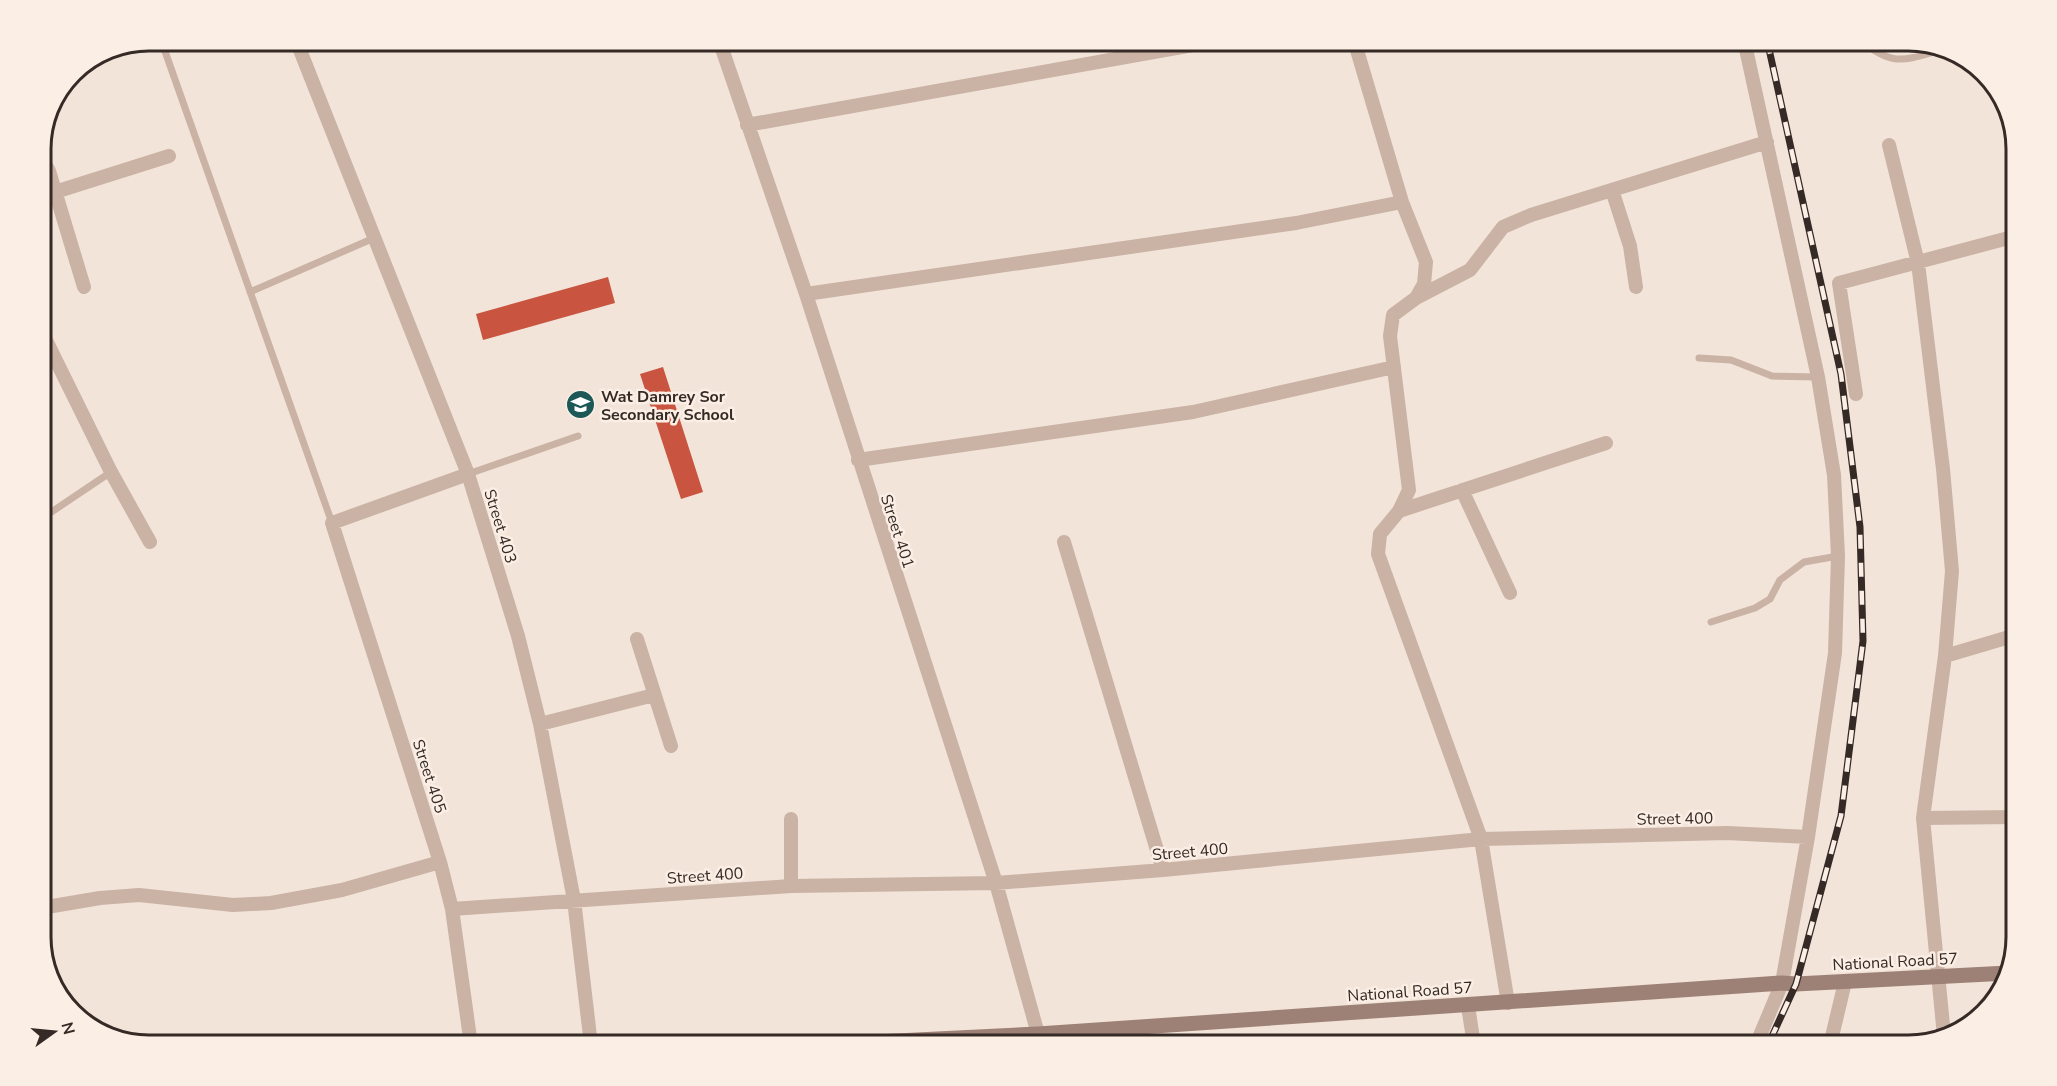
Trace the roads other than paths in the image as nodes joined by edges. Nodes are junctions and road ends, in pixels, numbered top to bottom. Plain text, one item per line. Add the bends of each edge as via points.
1 (165, 51) edge
2 (300, 51) edge
3 (723, 51) edge
4 (1159, 51) edge
5 (1357, 51) edge
6 (1746, 51) edge
7 (1874, 51) edge
8 (1929, 53) edge
9 (747, 124) junction
10 (1767, 142) junction
11 (1889, 145) dead end
12 (169, 156) dead end
13 (51, 178) edge
14 (1612, 190) junction
15 (55, 192) junction
16 (1402, 202) junction
17 (374, 238) junction
18 (2006, 239) edge
19 (1918, 263) junction
20 (84, 287) dead end
21 (1636, 288) dead end
22 (250, 292) junction
23 (806, 294) junction
24 (1416, 298) junction
25 (51, 350) edge
26 (1699, 358) dead end
27 (1394, 367) junction
28 (1818, 377) junction
29 (1856, 394) dead end
30 (578, 436) dead end
31 (1606, 443) dead end
32 (858, 460) junction
33 (111, 472) junction
34 (468, 474) junction
35 (1462, 490) junction
36 (1400, 511) junction
37 (51, 512) edge
38 (332, 523) junction
39 (150, 542) dead end
40 (1064, 542) dead end
41 (1838, 556) junction
42 (1510, 594) dead end
43 (1711, 622) dead end
44 (2006, 638) edge
45 (637, 639) dead end
46 (1945, 656) junction
47 (654, 695) junction
48 (540, 724) junction
49 (671, 747) dead end
50 (2006, 817) edge
51 (1923, 818) junction
52 (791, 819) dead end
53 (1808, 837) junction
54 (1481, 839) junction
55 (440, 862) junction
56 (1163, 870) junction
57 (996, 883) junction
58 (791, 886) junction
59 (574, 900) junction
60 (51, 906) edge
61 (452, 909) junction
62 (1999, 974) edge
63 (1938, 977) junction
64 (1845, 982) junction
65 (1782, 983) junction
66 (1508, 1003) junction
67 (1468, 1005) junction
68 (1943, 1029) edge
69 (1038, 1034) junction
70 (469, 1035) edge
71 (590, 1035) edge
72 (1019, 1035) edge
73 (1472, 1035) edge
74 (1761, 1035) edge
75 (1833, 1035) edge

1 - 22 lane
2 - 17 street, Street 403
3 - 9 street, Street 401
4 - 9 street
5 - 16 street
6 - 10 street
7 - 8 lane via 1892,60
9 - 23 street, Street 401
10 - 14 street
10 - 28 street
11 - 19 street
12 - 15 street
13 - 15 street
14 - 21 street via 1630,246
14 - 24 street via 1503,227 1470,270
15 - 20 street
16 - 23 street via 1296,223
16 - 24 street via 1425,262 1424,284
17 - 22 lane
17 - 34 street, Street 403
18 - 19 street
19 - 29 street via 1839,283
19 - 46 street via 1952,571
22 - 38 lane
23 - 32 street, Street 401
24 - 27 street via 1393,315 1390,336
25 - 33 street
26 - 28 lane via 1731,360 1772,376
27 - 32 street via 1193,412
27 - 36 street via 1409,490
28 - 41 street via 1834,475
30 - 34 lane
31 - 35 street
32 - 57 street, Street 401
33 - 37 lane
33 - 39 street
34 - 38 street
34 - 48 street, Street 403 via 518,636
35 - 36 street
35 - 42 street
36 - 54 street via 1380,534 1378,554
38 - 55 street, Street 405
40 - 56 street
41 - 43 lane via 1804,562 1780,580 1770,599
41 - 53 street via 1835,653
44 - 46 street
45 - 47 street
46 - 51 street
47 - 48 street
47 - 49 street
48 - 59 street, Street 403
50 - 51 street
51 - 63 street
52 - 58 street
53 - 54 street, Street 400 via 1727,833
53 - 65 street
54 - 56 street, Street 400
54 - 66 street
55 - 60 street via 342,890 271,903 233,905 139,896
55 - 61 street, Street 405
56 - 57 street, Street 400
57 - 58 street, Street 400
57 - 69 street, Street 401
58 - 59 street, Street 400
59 - 61 street, Street 400
59 - 71 street, Street 403
61 - 70 street, Street 405
62 - 63 main road, National Road 57
63 - 64 main road, National Road 57
63 - 68 street
64 - 65 main road, National Road 57
64 - 75 street
65 - 66 main road, National Road 57
65 - 74 street
66 - 67 main road, National Road 57
67 - 69 main road, National Road 57
67 - 73 street
69 - 72 main road, National Road 57

